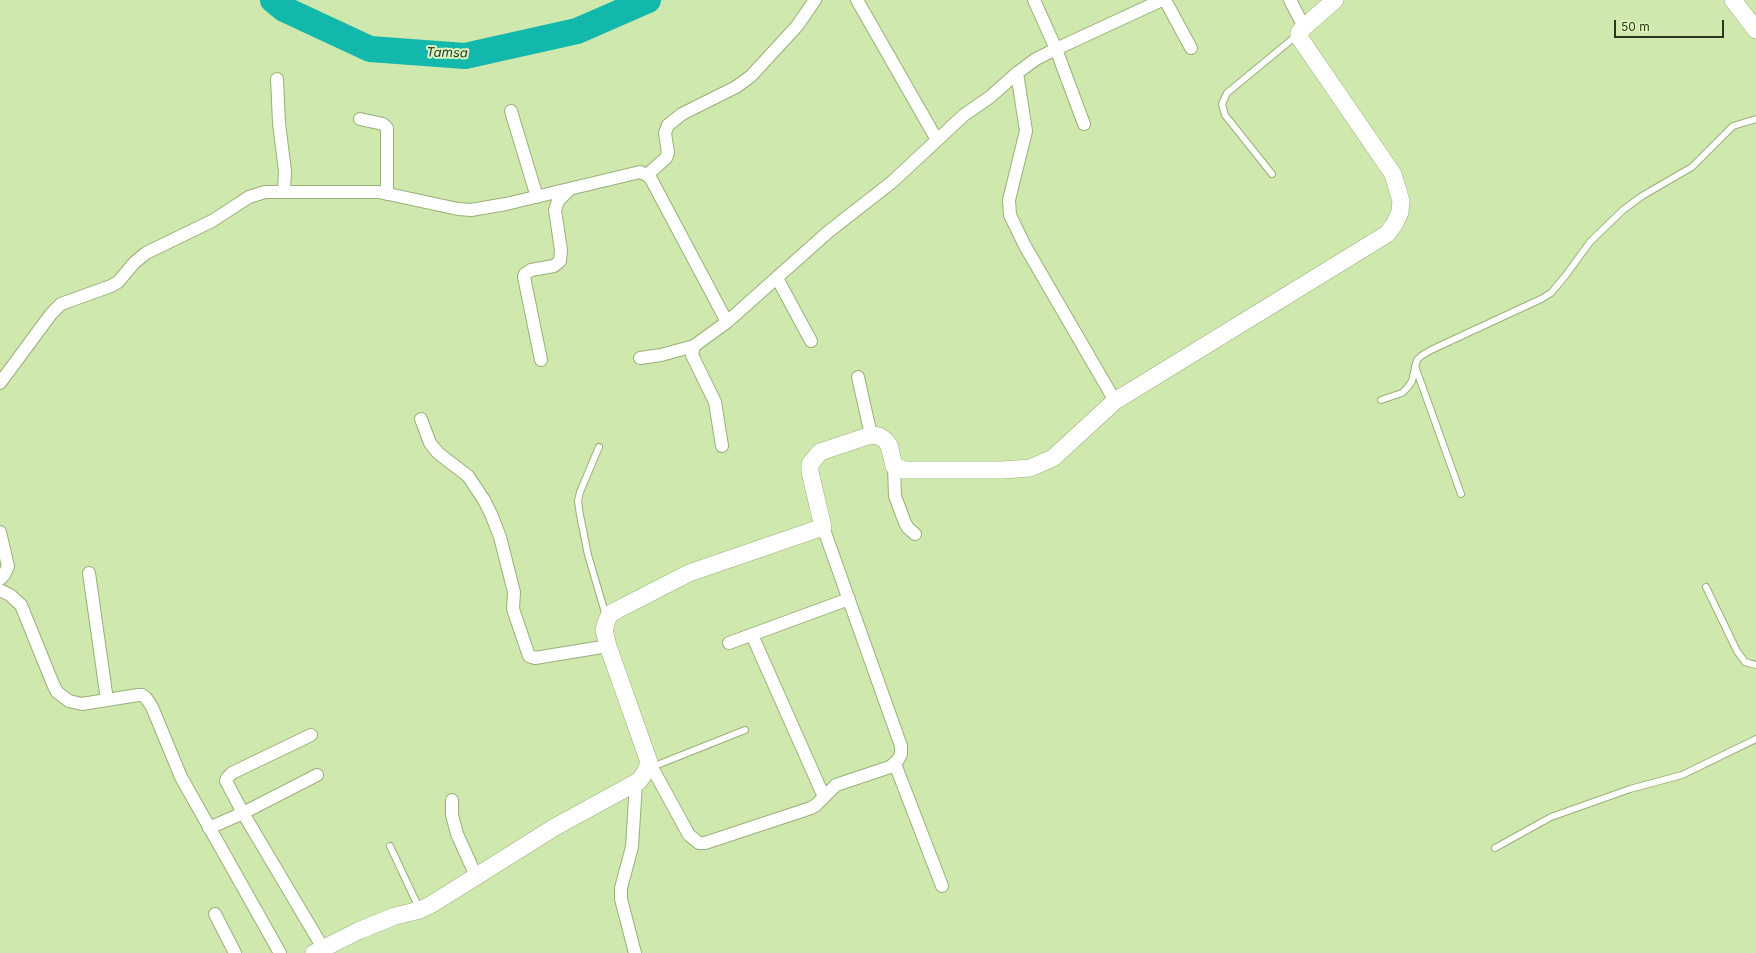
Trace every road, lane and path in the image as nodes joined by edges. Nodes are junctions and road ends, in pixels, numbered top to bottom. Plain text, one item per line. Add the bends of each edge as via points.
1 (815, 0) edge
2 (857, 0) edge
3 (1034, 0) edge
4 (1162, 0) edge
5 (1165, 0) edge
6 (1290, 0) edge
7 (1335, 0) edge
8 (1733, 0) edge
9 (1301, 30) junction
10 (1756, 30) edge
11 (1191, 48) dead end
12 (1056, 49) junction
13 (1017, 74) junction
14 (277, 79) dead end
15 (511, 111) dead end
16 (360, 119) dead end
17 (1756, 119) edge
18 (1084, 124) dead end
19 (937, 140) junction
20 (647, 174) junction
21 (1272, 174) dead end
22 (570, 189) junction
23 (284, 191) junction
24 (387, 194) junction
25 (537, 197) junction
26 (776, 278) junction
27 (727, 322) junction
28 (811, 342) dead end
29 (694, 346) junction
30 (640, 358) dead end
31 (541, 360) dead end
32 (1415, 366) junction
33 (858, 378) dead end
34 (0, 383) edge
35 (1381, 400) dead end
36 (1115, 401) junction
37 (421, 420) dead end
38 (871, 435) junction
39 (722, 446) dead end
40 (599, 447) dead end
41 (894, 466) junction
42 (1461, 494) dead end
43 (823, 527) junction
44 (0, 532) edge
45 (915, 534) dead end
46 (89, 573) dead end
47 (0, 580) edge
48 (1706, 586) dead end
49 (0, 590) edge
50 (849, 599) junction
51 (607, 620) junction
52 (752, 635) junction
53 (729, 643) dead end
54 (608, 646) junction
55 (1756, 665) edge
56 (107, 700) junction
57 (745, 730) dead end
58 (312, 735) dead end
59 (1756, 739) edge
60 (895, 764) junction
61 (650, 765) junction
62 (317, 775) dead end
63 (636, 782) junction
64 (824, 797) junction
65 (452, 800) dead end
66 (243, 813) junction
67 (209, 828) junction
68 (390, 846) dead end
69 (1495, 848) dead end
70 (476, 876) junction
71 (942, 886) dead end
72 (420, 910) junction
73 (215, 914) dead end
74 (319, 951) edge
75 (235, 953) edge
76 (280, 953) edge
77 (635, 953) edge

1 - 20 street via 796,26 747,79 682,114 668,125 665,133 668,153 666,158
2 - 19 street
3 - 12 street
4 - 12 street
5 - 11 street
6 - 9 street
7 - 9 street
8 - 10 street
9 - 21 lane via 1227,93 1222,104 1226,115
9 - 36 street via 1300,41 1392,174 1401,201 1395,223 1387,234
12 - 13 street via 1036,59
12 - 18 street
13 - 19 street via 964,115
13 - 36 street via 1026,131 1009,200 1010,215 1025,246
14 - 23 street via 285,170
15 - 25 street
16 - 24 street via 383,124 387,128
17 - 32 lane via 1733,126 1692,167 1623,210 1590,242 1551,293 1541,300 1431,350 1421,356
19 - 26 street via 892,182 828,232
20 - 22 street via 634,173
20 - 27 street
22 - 25 street
22 - 31 street via 558,201 555,210 560,261 554,266 531,270 524,277
23 - 24 street via 366,191
23 - 34 street via 265,192 249,197 212,221 146,253 118,282 62,304 51,314
24 - 25 street via 465,210
26 - 27 street
26 - 28 street
27 - 29 street
29 - 30 street
29 - 39 street via 692,355 715,402
32 - 35 lane via 1408,388 1402,393
32 - 42 lane
33 - 38 street
36 - 41 street via 1053,458 1030,468 913,471
37 - 54 street via 430,443 438,453 468,476 482,495 491,514 500,537 514,592 513,609 529,656 535,658
38 - 41 street via 879,436 889,445
38 - 43 street via 820,452 810,464
40 - 51 lane via 578,501 588,555
41 - 45 street via 895,496 904,523
43 - 50 street
43 - 51 street via 689,573 610,614
44 - 47 street via 8,566
46 - 56 street
48 - 55 lane via 1737,651 1745,662
49 - 56 street via 21,605 58,692 69,702 76,704
50 - 52 street
50 - 60 street via 901,746 901,754
51 - 54 street via 604,630
52 - 53 street
52 - 64 street
54 - 61 street
56 - 67 street via 138,695 146,698 181,777
57 - 61 lane
58 - 66 street via 227,778 227,784
59 - 69 lane via 1682,775 1630,789 1551,817
60 - 64 street via 842,782
60 - 71 street
61 - 63 street
61 - 64 street via 685,829 699,843 711,842 811,808
62 - 66 street
63 - 70 street via 554,827
63 - 77 street via 632,847 621,888
65 - 70 street via 452,815 457,834
66 - 67 street
66 - 74 street
67 - 76 street
68 - 72 lane
70 - 72 street
72 - 74 street via 395,916 358,931
73 - 75 street

